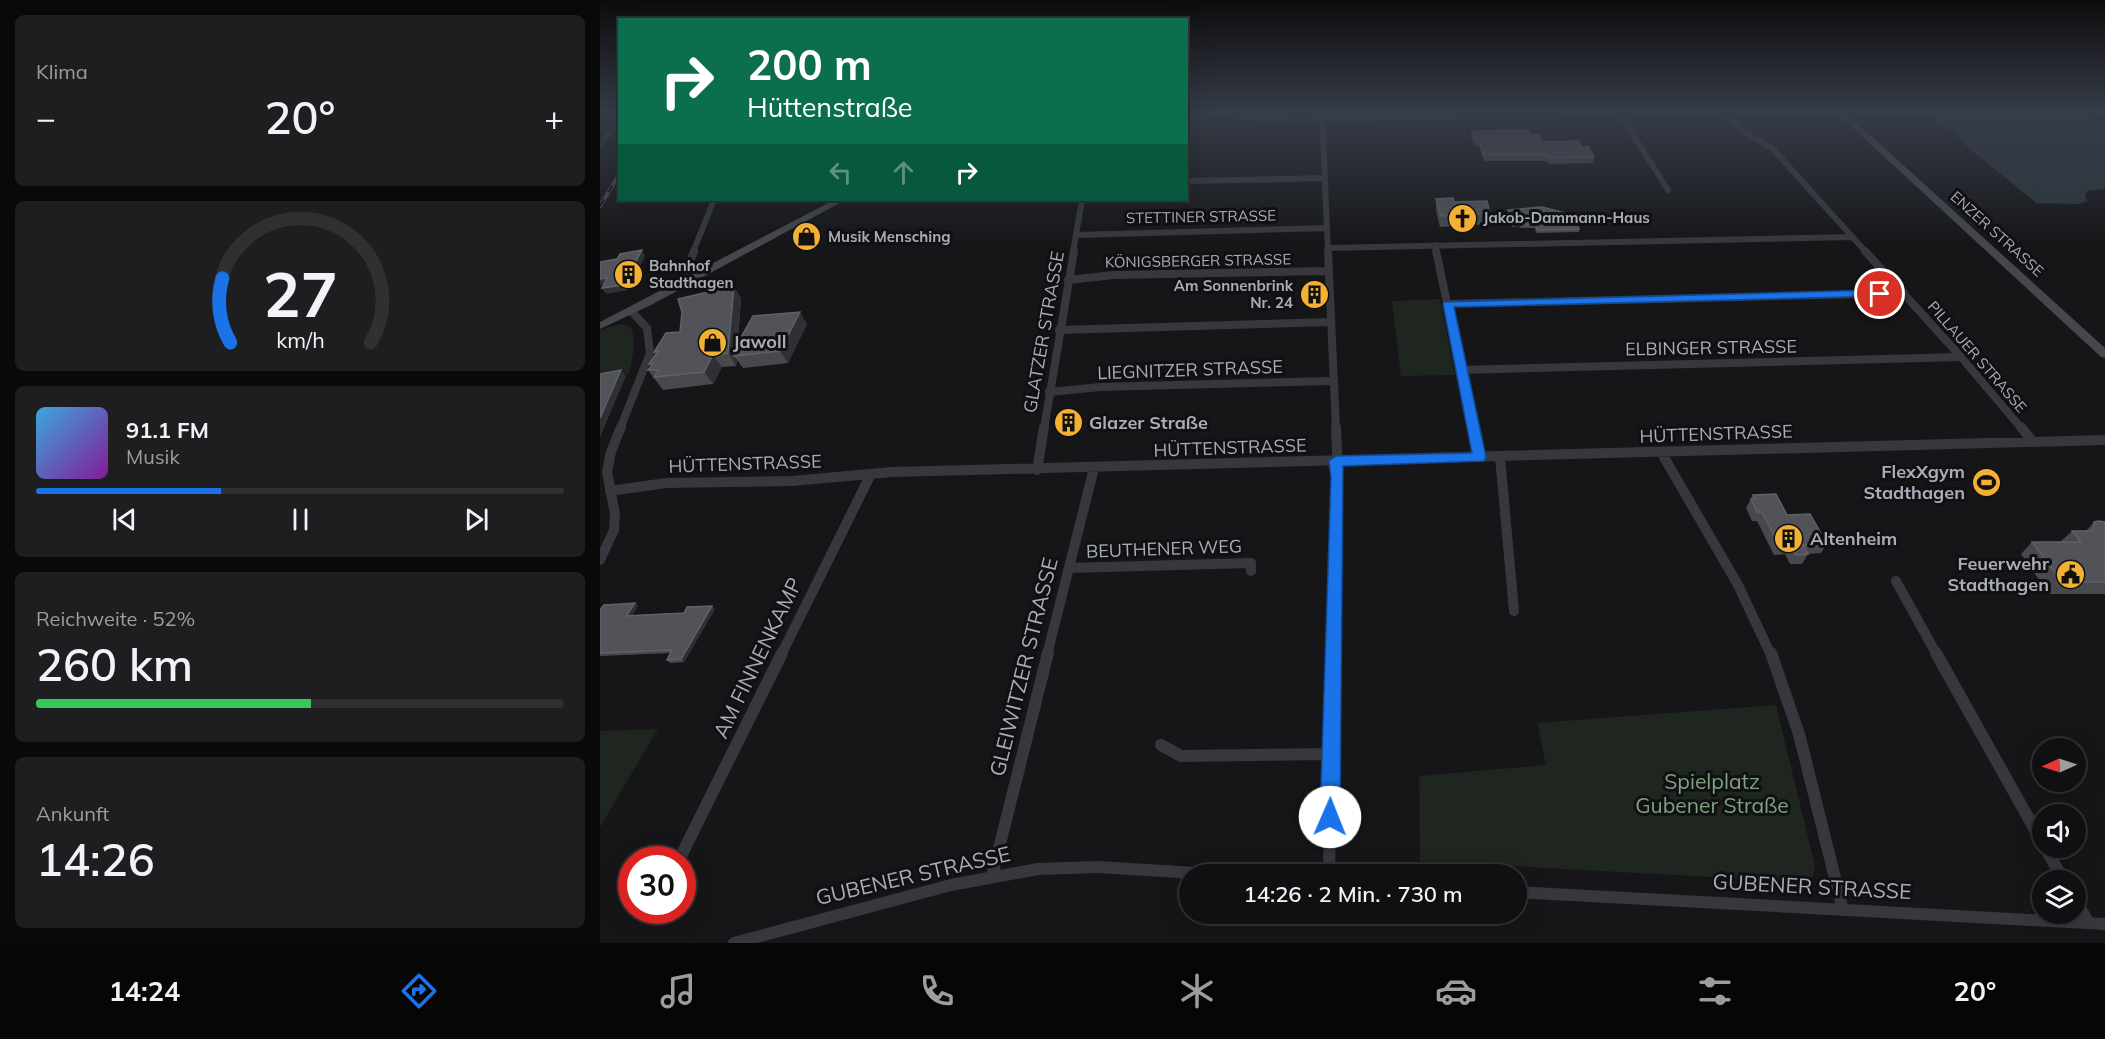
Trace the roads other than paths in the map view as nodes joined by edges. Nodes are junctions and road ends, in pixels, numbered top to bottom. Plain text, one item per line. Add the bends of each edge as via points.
1 (1324, 157) edge
2 (1647, 157) edge
3 (1780, 157) edge
4 (1889, 157) edge
5 (1325, 178) junction
6 (1188, 181) edge
7 (1668, 190) dead end
8 (714, 201) edge
9 (838, 201) edge
10 (1082, 201) edge
11 (1327, 228) junction
12 (1076, 235) junction
13 (1852, 237) junction
14 (1435, 245) junction
15 (1328, 248) junction
16 (1328, 271) junction
17 (694, 278) junction
18 (1068, 280) junction
19 (1904, 293) junction
20 (1448, 304) junction
21 (631, 311) junction
22 (1330, 322) junction
23 (600, 326) edge
24 (1059, 330) junction
25 (2105, 354) edge
26 (1961, 357) junction
27 (1461, 370) junction
28 (1332, 381) junction
29 (1049, 392) junction
30 (2105, 440) edge
31 (2032, 442) junction
32 (1661, 452) junction
33 (1480, 457) junction
34 (1500, 457) junction
35 (1336, 461) junction
36 (1094, 468) junction
37 (1037, 470) junction
38 (871, 474) junction
39 (610, 491) junction
40 (600, 560) edge
41 (1069, 568) junction
42 (1251, 571) dead end
43 (1896, 581) dead end
44 (1514, 611) dead end
45 (1161, 745) dead end
46 (1331, 754) junction
47 (2032, 824) edge
48 (687, 846) edge
49 (1329, 864) edge
50 (1179, 872) edge
51 (992, 876) junction
52 (1527, 893) edge
53 (1843, 910) junction
54 (2086, 918) edge
55 (2089, 923) junction
56 (2105, 924) edge
57 (734, 943) edge

1 - 5 street
2 - 7 street
3 - 13 street, PILLAUER STRASSE
4 - 25 main road, ENZER STRASSE
5 - 6 street
5 - 11 street
8 - 17 street via 688,262 687,271
9 - 17 main road
10 - 12 street, GLATZER STRASSE
11 - 12 street, STETTINER STRASSE
11 - 15 street
12 - 18 street, GLATZER STRASSE
13 - 14 street
13 - 19 street, PILLAUER STRASSE
14 - 15 street
14 - 20 street
15 - 16 street
16 - 18 street, KÖNIGSBERGER STRASSE via 1114,275
16 - 22 street
17 - 21 main road
18 - 24 street, GLATZER STRASSE
19 - 20 street
19 - 26 street, PILLAUER STRASSE
20 - 27 street
21 - 23 main road
21 - 39 street via 647,328 650,353 611,452 607,472
22 - 24 street
22 - 28 street
24 - 29 street, GLATZER STRASSE
26 - 27 street, ELBINGER STRASSE
26 - 31 street, PILLAUER STRASSE
27 - 33 street
28 - 29 street, LIEGNITZER STRASSE via 1100,387
28 - 35 street
29 - 37 street, GLATZER STRASSE
30 - 31 street, HÜTTENSTRASSE
31 - 32 street, HÜTTENSTRASSE
32 - 34 street, HÜTTENSTRASSE
32 - 53 street via 1742,592 1782,683 1811,776
33 - 34 street, HÜTTENSTRASSE
33 - 35 street, HÜTTENSTRASSE
34 - 44 street
35 - 36 street, HÜTTENSTRASSE
35 - 46 street
36 - 37 street, HÜTTENSTRASSE
36 - 41 street, GLEIWITZER STRASSE
37 - 38 street, HÜTTENSTRASSE
38 - 39 street, HÜTTENSTRASSE via 792,481 666,483
38 - 48 street, AM FINNENKAMP
39 - 40 street via 614,530
41 - 42 street, BEUTHENER WEG via 1251,563
41 - 51 street, GLEIWITZER STRASSE
43 - 47 street
45 - 46 street via 1181,756
46 - 49 street
50 - 51 street, GUBENER STRASSE via 1098,867 1038,869
51 - 57 street, GUBENER STRASSE
52 - 53 street, GUBENER STRASSE
53 - 55 street, GUBENER STRASSE
54 - 55 street
55 - 56 street, GUBENER STRASSE

